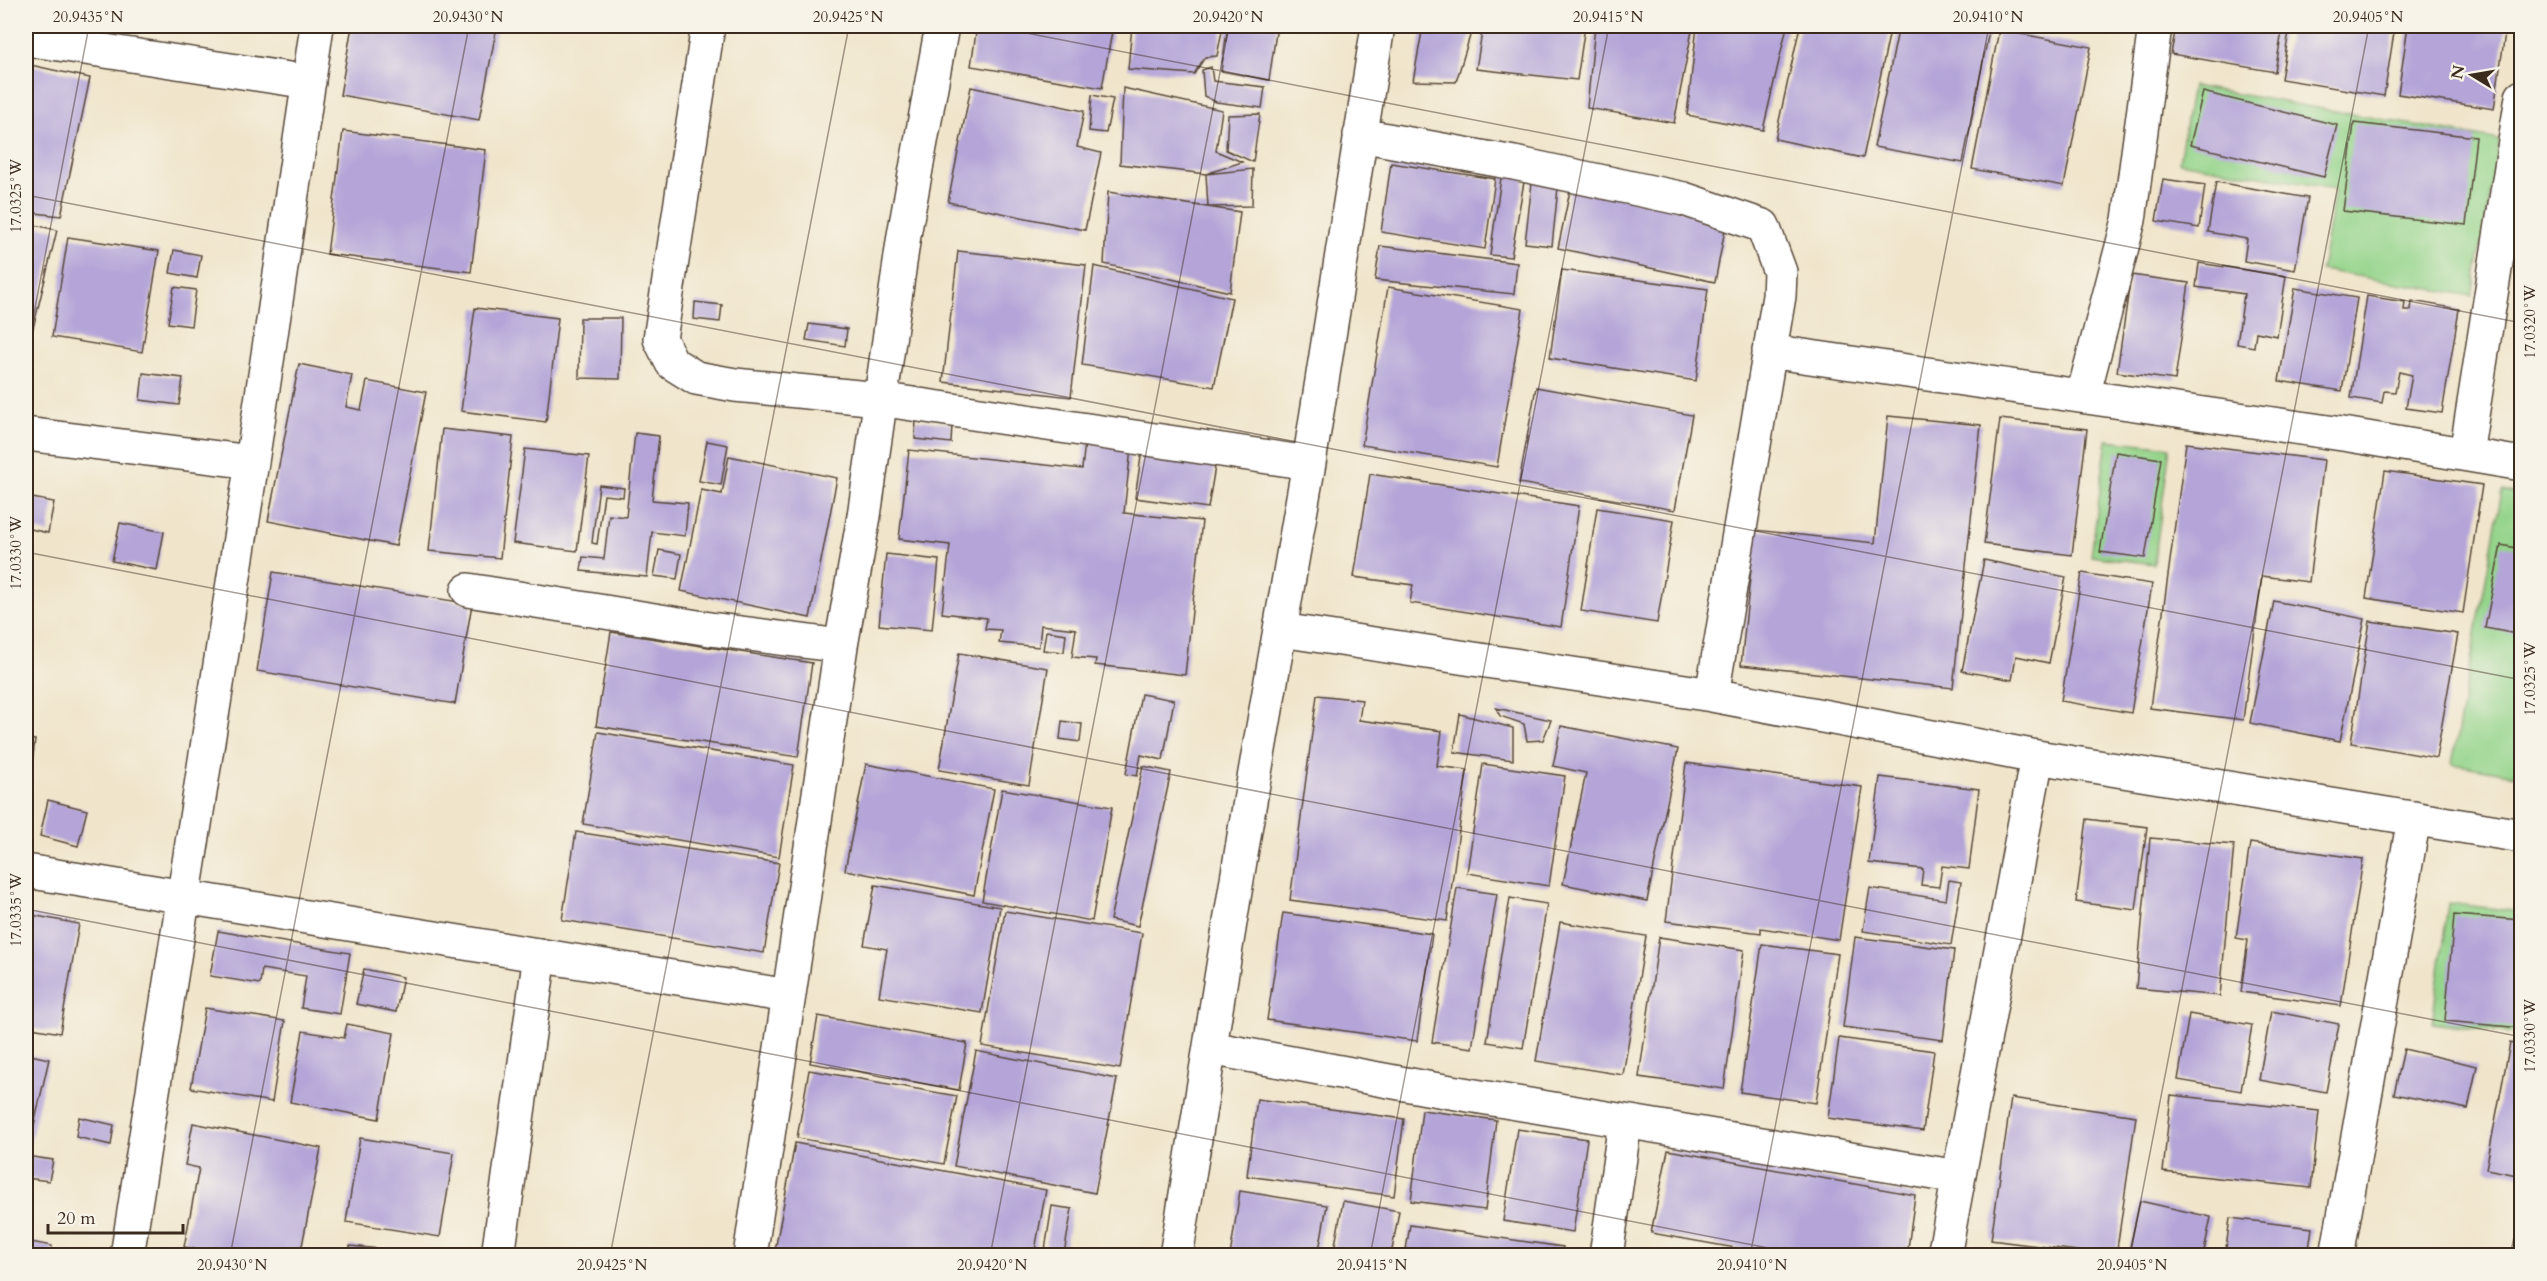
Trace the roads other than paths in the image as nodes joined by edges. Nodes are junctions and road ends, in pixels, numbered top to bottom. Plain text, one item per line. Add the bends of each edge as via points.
1 (317, 26) edge
2 (708, 26) edge
3 (942, 26) edge
4 (1378, 26) edge
5 (2155, 26) edge
6 (26, 39) edge
7 (309, 82) junction
8 (2522, 97) edge
9 (1360, 135) junction
10 (1769, 351) junction
11 (2083, 396) junction
12 (879, 399) junction
13 (26, 434) edge
14 (2466, 454) junction
15 (252, 462) junction
16 (1309, 463) junction
17 (2522, 464) edge
18 (468, 590) dead end
19 (1281, 630) junction
20 (841, 646) junction
21 (1712, 695) junction
22 (2037, 757) junction
23 (2414, 818) junction
24 (2522, 836) edge
25 (26, 871) edge
26 (182, 897) junction
27 (540, 955) junction
28 (789, 996) junction
29 (1210, 1048) junction
30 (1625, 1122) junction
31 (1958, 1177) junction
32 (127, 1256) edge
33 (498, 1256) edge
34 (750, 1256) edge
35 (1176, 1256) edge
36 (1606, 1256) edge
37 (1944, 1256) edge
38 (2337, 1256) edge

1 - 7 street
2 - 12 street via 660,339 672,363 696,378
3 - 12 street
4 - 9 street
5 - 11 street via 2128,220
6 - 7 street
7 - 15 street
8 - 14 street
9 - 10 street via 1684,199 1763,226 1779,272 1779,296
9 - 16 street
10 - 11 street
10 - 21 street
11 - 14 street
12 - 16 street
12 - 20 street
13 - 15 street
14 - 17 street
15 - 26 street
16 - 19 street
18 - 20 street
19 - 21 street
19 - 29 street
20 - 28 street
21 - 22 street
22 - 23 street
22 - 31 street
23 - 24 street
23 - 38 street
25 - 26 street
26 - 27 street
26 - 32 street
27 - 28 street
27 - 33 street
28 - 34 street
29 - 30 street
29 - 35 street
30 - 31 street
30 - 36 street
31 - 37 street

